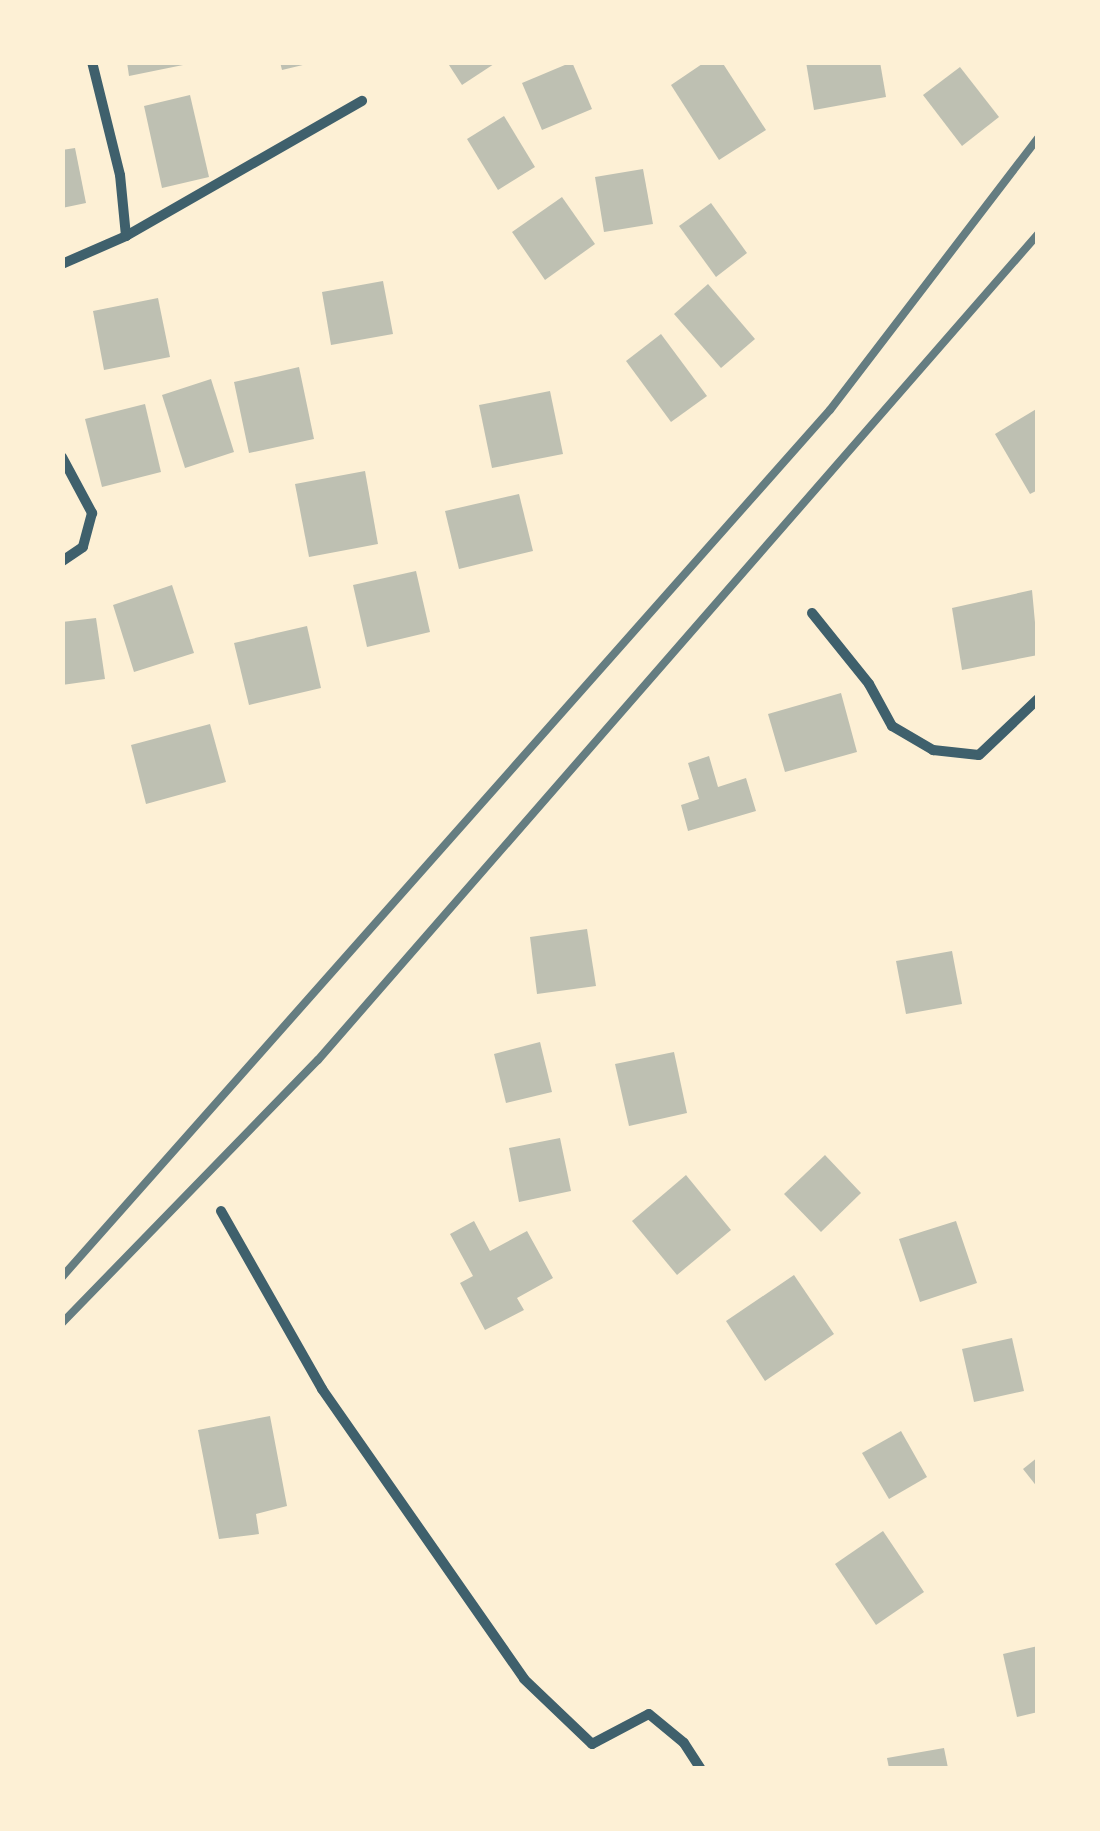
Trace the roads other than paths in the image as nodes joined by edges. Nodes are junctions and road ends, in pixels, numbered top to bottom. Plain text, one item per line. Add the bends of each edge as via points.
1 (92, 62) edge
2 (362, 101) dead end
3 (126, 236) junction
4 (62, 264) edge
5 (62, 458) edge
6 (62, 561) edge
7 (812, 613) dead end
8 (1038, 698) edge
9 (220, 1211) dead end
10 (700, 1768) edge

1 - 3 street via 120,175
2 - 3 street
3 - 4 street
5 - 6 street via 92,514 83,547
7 - 8 street via 869,684 892,726 933,750 979,755
9 - 10 street via 322,1388 524,1679 592,1744 648,1714 684,1743

